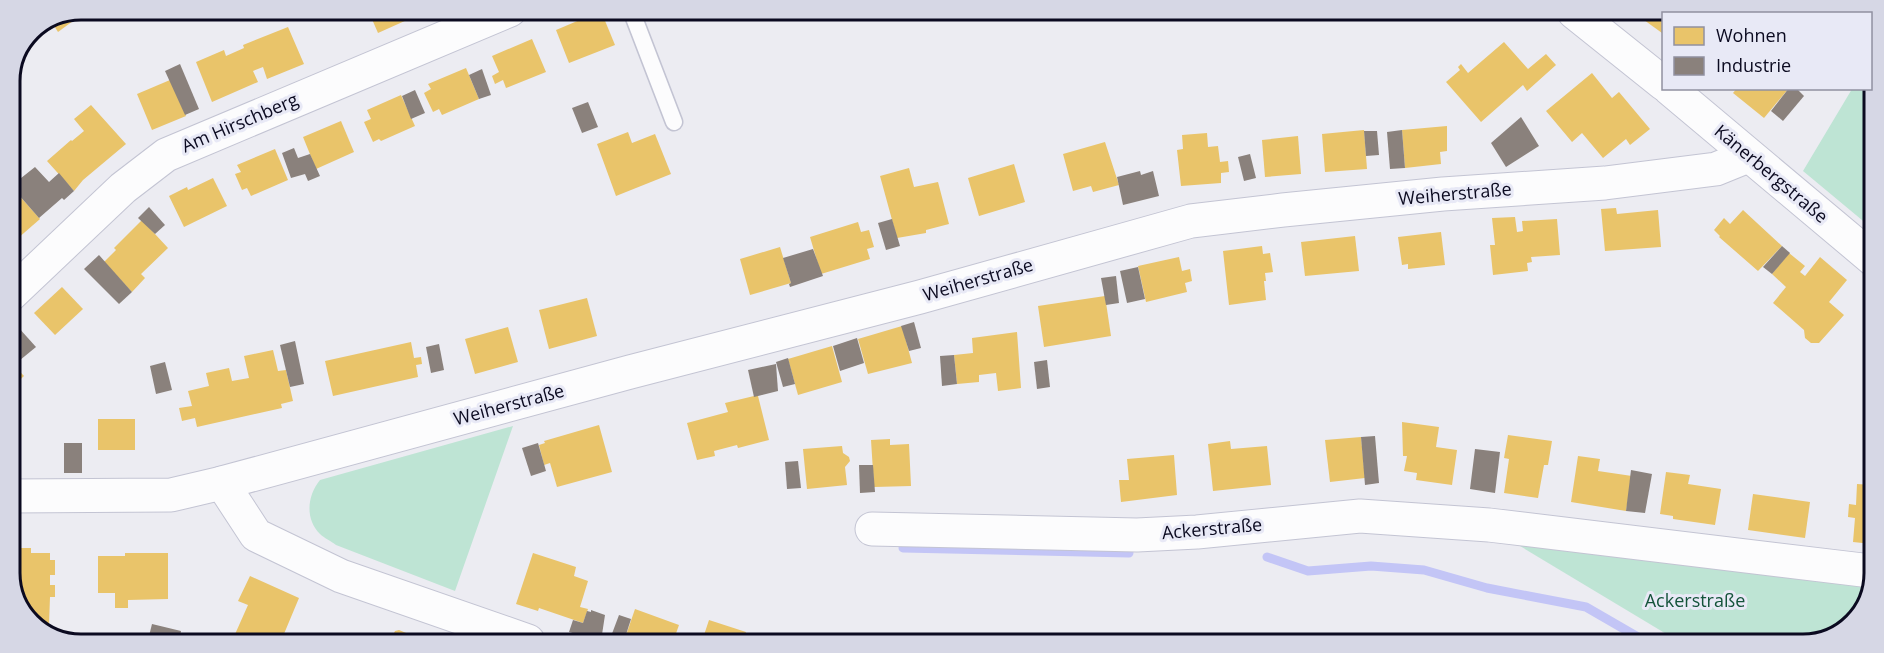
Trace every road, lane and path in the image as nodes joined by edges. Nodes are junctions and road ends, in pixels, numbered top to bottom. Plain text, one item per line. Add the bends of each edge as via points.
1 (486, 20) edge
2 (635, 20) edge
3 (1584, 20) edge
4 (1662, 82) edge
5 (1671, 90) edge
6 (674, 122) dead end
7 (1748, 156) junction
8 (1864, 252) edge
9 (20, 286) edge
10 (222, 483) junction
11 (20, 496) edge
12 (872, 529) dead end
13 (1864, 570) edge
14 (508, 634) edge

1 - 9 street, Am Hirschberg via 166,155 123,188
2 - 6 lane
3 - 4 street
5 - 7 street, Känerbergstraße
7 - 8 street, Känerbergstraße
7 - 10 street, Weiherstraße via 1716,169 1605,183 1420,196 1191,221
10 - 11 street, Weiherstraße via 171,495
10 - 14 street via 256,535 341,576
12 - 13 street, Ackerstraße via 1137,535 1360,516 1489,525

